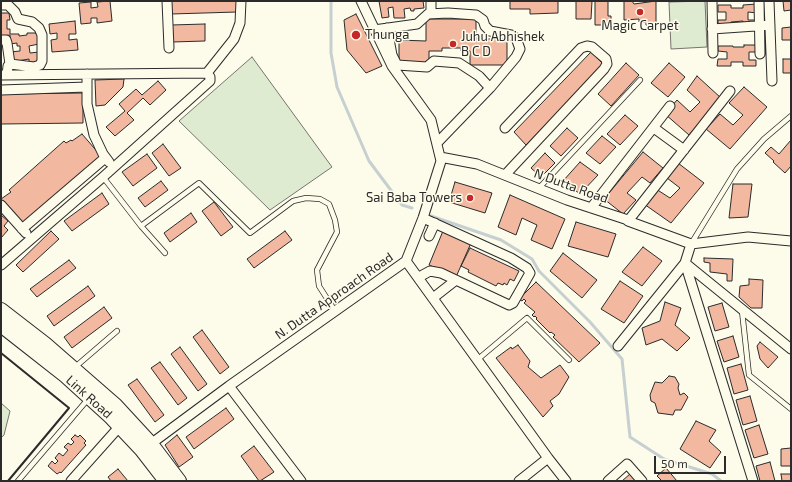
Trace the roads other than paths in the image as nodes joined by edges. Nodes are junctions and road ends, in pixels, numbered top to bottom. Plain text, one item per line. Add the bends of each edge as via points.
1 (167, 1) edge
2 (241, 1) edge
3 (361, 1) edge
4 (431, 1) edge
5 (712, 1) edge
6 (759, 1) edge
7 (769, 1) edge
8 (1, 5) edge
9 (431, 14) junction
10 (770, 25) junction
11 (759, 26) junction
12 (387, 28) junction
13 (712, 29) junction
14 (374, 30) junction
15 (1, 40) edge
16 (169, 48) dead end
17 (713, 53) dead end
18 (760, 54) dead end
19 (10, 64) junction
20 (394, 65) junction
21 (207, 73) junction
22 (87, 74) junction
23 (4, 75) edge
24 (59, 75) junction
25 (640, 80) dead end
26 (772, 81) dead end
27 (87, 87) junction
28 (60, 88) junction
29 (490, 88) junction
30 (1, 90) edge
31 (730, 91) dead end
32 (670, 106) dead end
33 (791, 116) edge
34 (505, 128) dead end
35 (654, 128) junction
36 (437, 143) junction
37 (684, 150) junction
38 (440, 157) junction
39 (106, 158) junction
40 (95, 167) junction
41 (114, 167) junction
42 (505, 174) junction
43 (103, 177) junction
44 (539, 188) junction
45 (1, 205) edge
46 (591, 208) junction
47 (423, 218) junction
48 (628, 221) junction
49 (435, 223) junction
50 (141, 226) junction
51 (22, 229) junction
52 (429, 236) dead end
53 (32, 239) junction
54 (791, 241) edge
55 (691, 244) junction
56 (165, 254) dead end
57 (406, 261) junction
58 (685, 263) junction
59 (1, 266) edge
60 (419, 277) junction
61 (456, 280) junction
62 (433, 298) junction
63 (742, 309) junction
64 (1, 310) edge
65 (335, 311) junction
66 (1, 325) edge
67 (117, 331) dead end
68 (618, 346) dead end
69 (791, 349) edge
70 (477, 360) junction
71 (569, 360) dead end
72 (73, 369) junction
73 (229, 386) junction
74 (94, 393) junction
75 (791, 409) edge
76 (120, 426) junction
77 (147, 447) junction
78 (548, 458) junction
79 (18, 481) edge
80 (71, 481) edge
81 (166, 481) edge
82 (179, 481) edge
83 (301, 481) edge
84 (519, 481) edge
85 (566, 481) edge
86 (608, 481) edge
87 (642, 481) edge
88 (753, 481) edge

1 - 16 street
2 - 21 street via 240,23 234,39
3 - 14 street, N. Dutta Approach Road
4 - 9 street
5 - 13 street
6 - 11 street
7 - 10 street
8 - 19 street via 8,5 18,19 32,22 42,35 40,65 34,68
9 - 12 street via 417,24
9 - 29 street via 476,15 490,31 516,38 520,50
10 - 11 street
10 - 26 street
11 - 13 street
11 - 18 street
12 - 14 street
12 - 20 street
13 - 17 street
14 - 20 street, N. Dutta Approach Road
15 - 19 street via 6,40
19 - 23 street
20 - 29 street via 427,67 434,61 459,63 479,76
20 - 36 street, N. Dutta Approach Road via 431,120
21 - 22 street
21 - 41 street via 210,81
22 - 24 street
22 - 27 street
23 - 24 street
24 - 28 street
25 - 44 lane
27 - 28 street
27 - 39 street via 87,104 94,135
28 - 30 street
29 - 36 street
31 - 37 street
32 - 35 street
33 - 55 lane via 764,139 737,168
34 - 42 street via 581,48 592,47 606,59 604,69
35 - 37 street
35 - 46 street
36 - 38 street, N. Dutta Approach Road
37 - 48 street
38 - 42 street, N Dutta Road via 477,164
38 - 47 street, N. Dutta Approach Road via 441,161
39 - 40 street
39 - 41 street
40 - 43 street
40 - 51 street
41 - 43 street
42 - 44 street, N Dutta Road
43 - 50 lane
43 - 53 street
44 - 46 street, N Dutta Road
45 - 51 street
46 - 48 street, N Dutta Road
47 - 49 street
47 - 57 street, N. Dutta Approach Road
48 - 55 street, N Dutta Road
49 - 52 street
49 - 61 street via 511,258 527,268 530,273 513,303 509,305
50 - 56 lane
50 - 65 lane via 199,183 250,234 293,201 306,198 320,199 329,204 337,232 317,270 319,286
51 - 53 street
53 - 59 street
54 - 55 street via 748,237
55 - 58 street
57 - 60 street
57 - 65 street, N. Dutta Approach Road
58 - 63 street
58 - 68 street
58 - 88 street
60 - 61 street via 430,271
60 - 62 street
61 - 62 street
62 - 70 street
63 - 69 street
63 - 75 lane via 749,375
64 - 72 main road
65 - 73 street, N. Dutta Approach Road
66 - 74 main road, Link Road
67 - 72 lane
70 - 71 lane via 527,318
70 - 78 street
72 - 74 main road
73 - 77 street, N. Dutta Approach Road
73 - 83 street
74 - 76 main road, Link Road
74 - 77 main road via 115,405
74 - 79 lane
76 - 77 main road, Link Road
76 - 80 street
77 - 81 main road, Link Road
77 - 82 main road
78 - 84 street
78 - 85 street
86 - 87 street via 627,464

